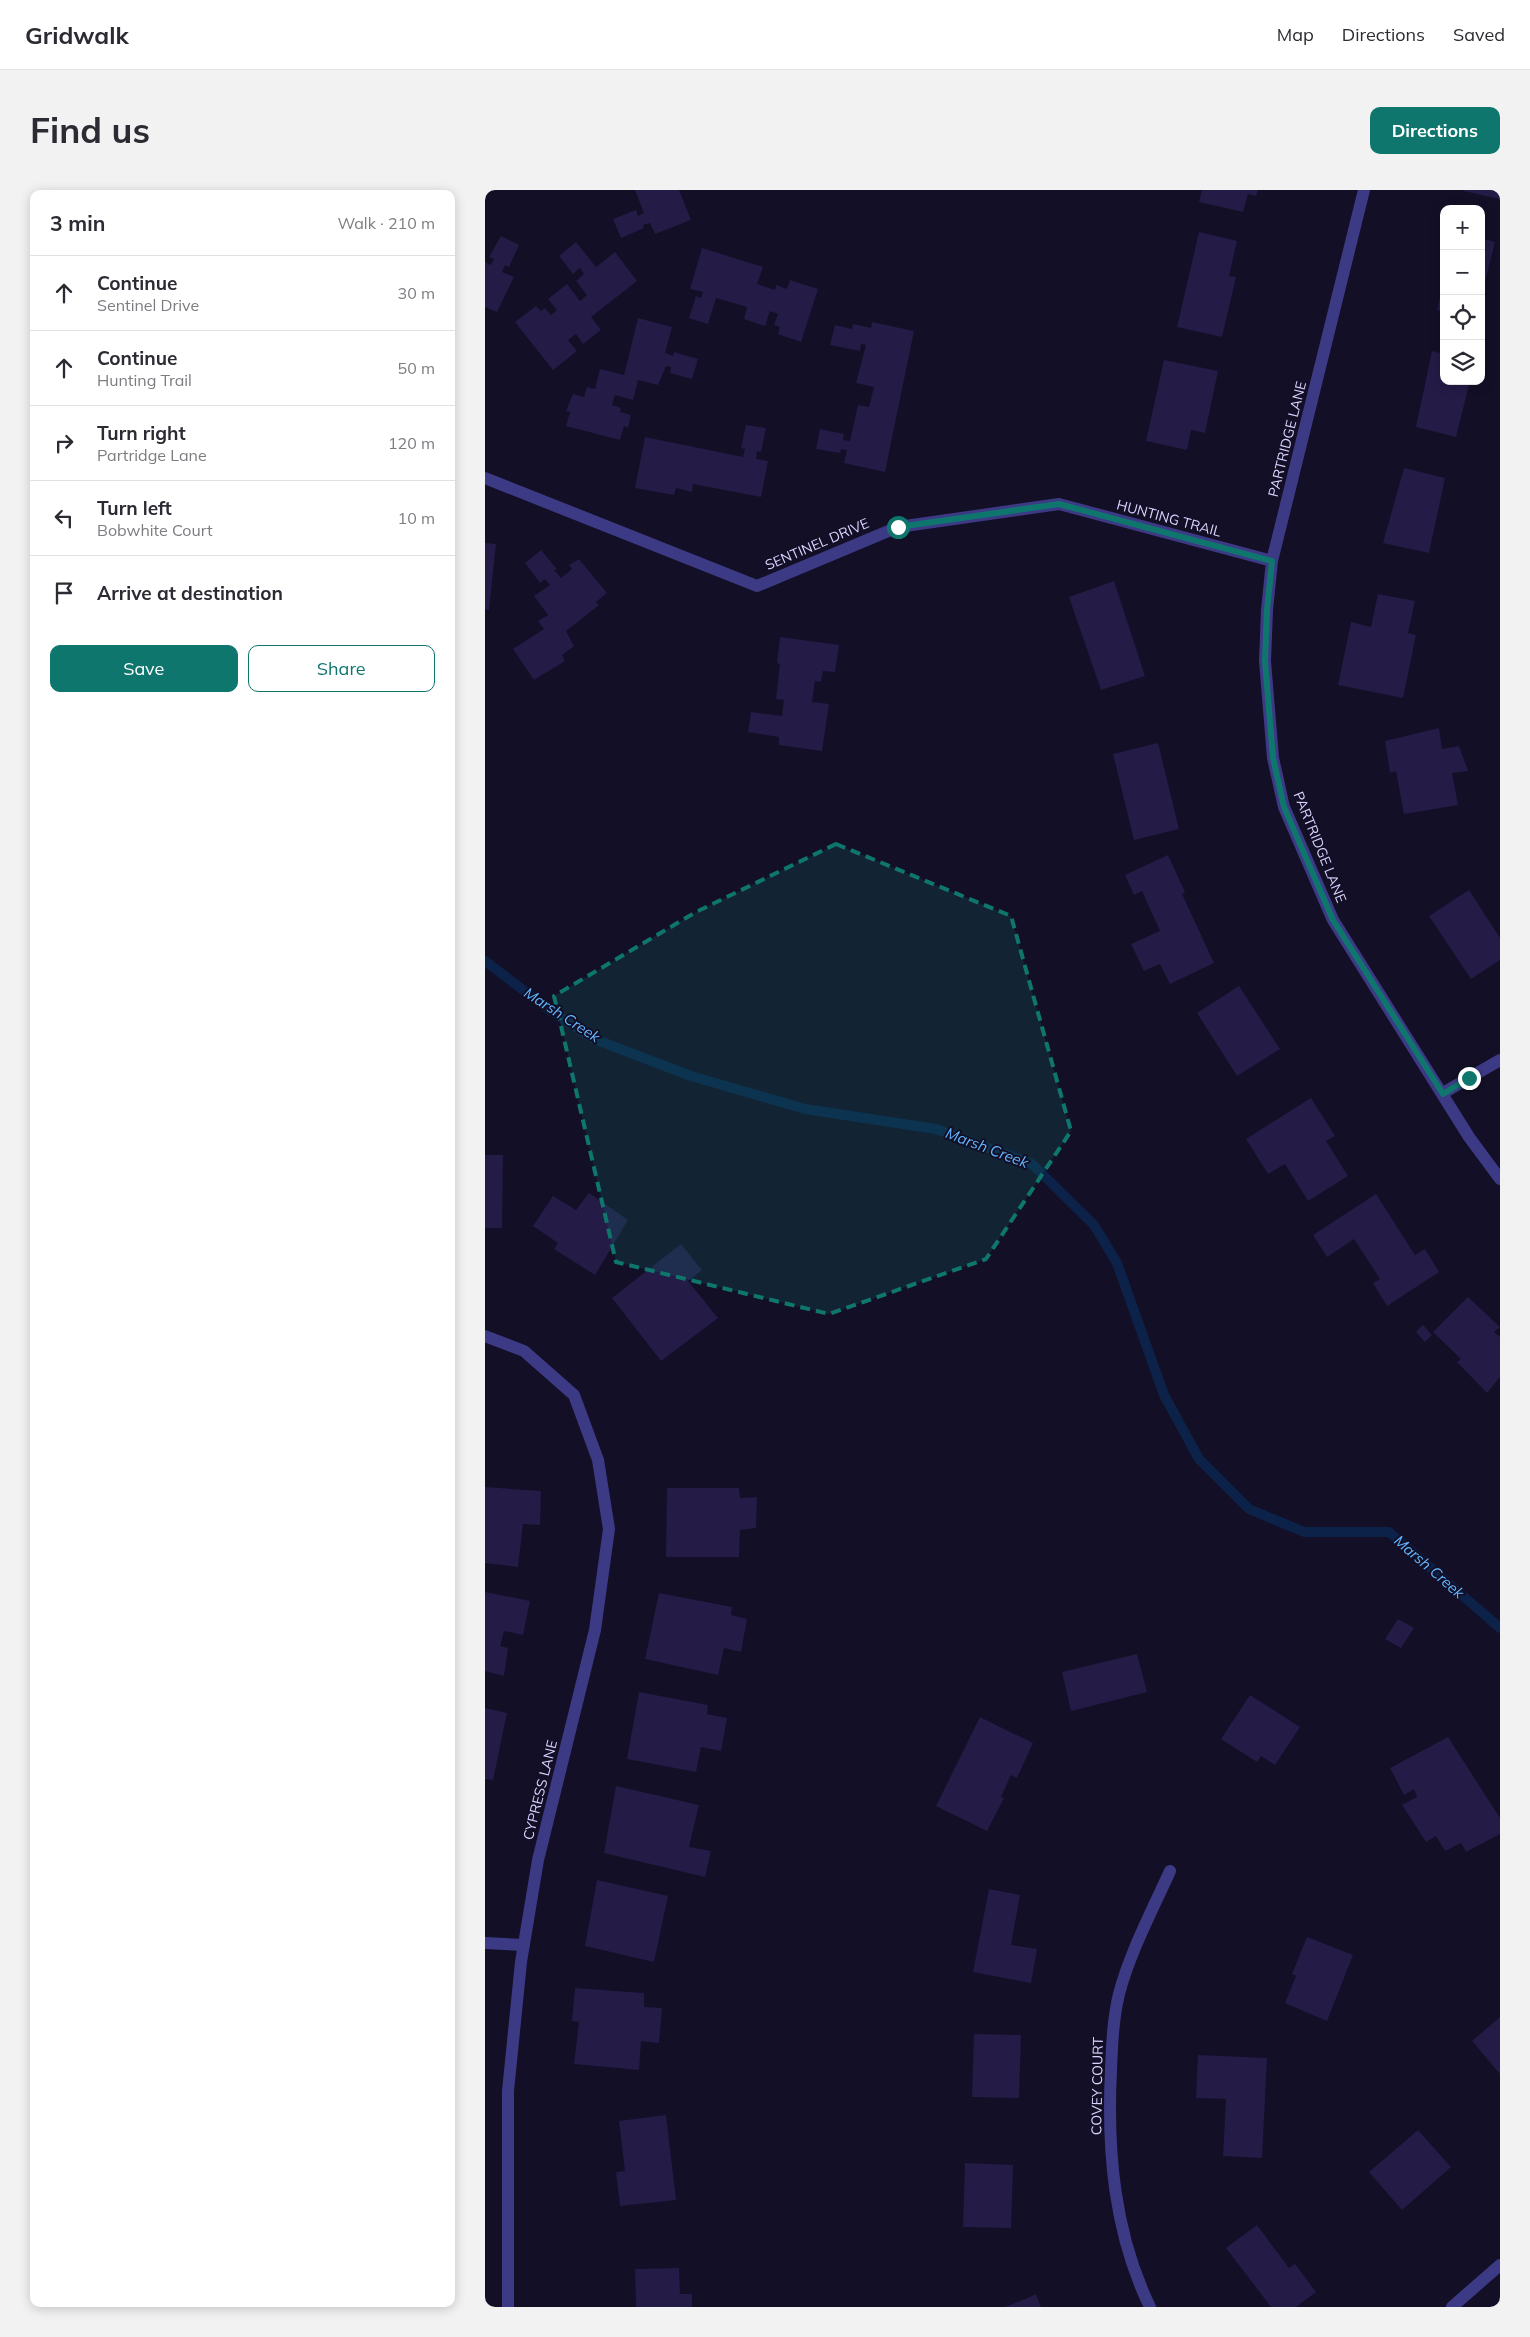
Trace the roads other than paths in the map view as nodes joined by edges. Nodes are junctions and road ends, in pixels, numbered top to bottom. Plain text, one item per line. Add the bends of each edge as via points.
1 (1364, 190) edge
2 (485, 478) edge
3 (1059, 504) joint
4 (1272, 561) junction
5 (1500, 1060) edge
6 (1443, 1094) junction
7 (1500, 1179) edge
8 (485, 1336) edge
9 (1170, 1871) dead end
10 (485, 1943) edge
11 (524, 1945) junction
12 (1500, 2265) edge
13 (508, 2307) edge
14 (1150, 2307) edge
15 (1452, 2307) edge

1 - 4 street, PARTRIDGE LANE
2 - 3 street, SENTINEL DRIVE via 757,586 898,527
3 - 4 street, HUNTING TRAIL
4 - 6 street, PARTRIDGE LANE via 1265,661 1273,758 1284,807 1333,920
5 - 6 street
6 - 7 street, PARTRIDGE LANE
8 - 11 street, CYPRESS LANE via 524,1351 574,1395 598,1460 609,1529 595,1630 538,1860
9 - 14 street, COVEY COURT via 1126,1971 1119,1996 1110,2088 1117,2206 1129,2255
10 - 11 street
11 - 13 street, CYPRESS LANE via 508,2091
12 - 15 street

